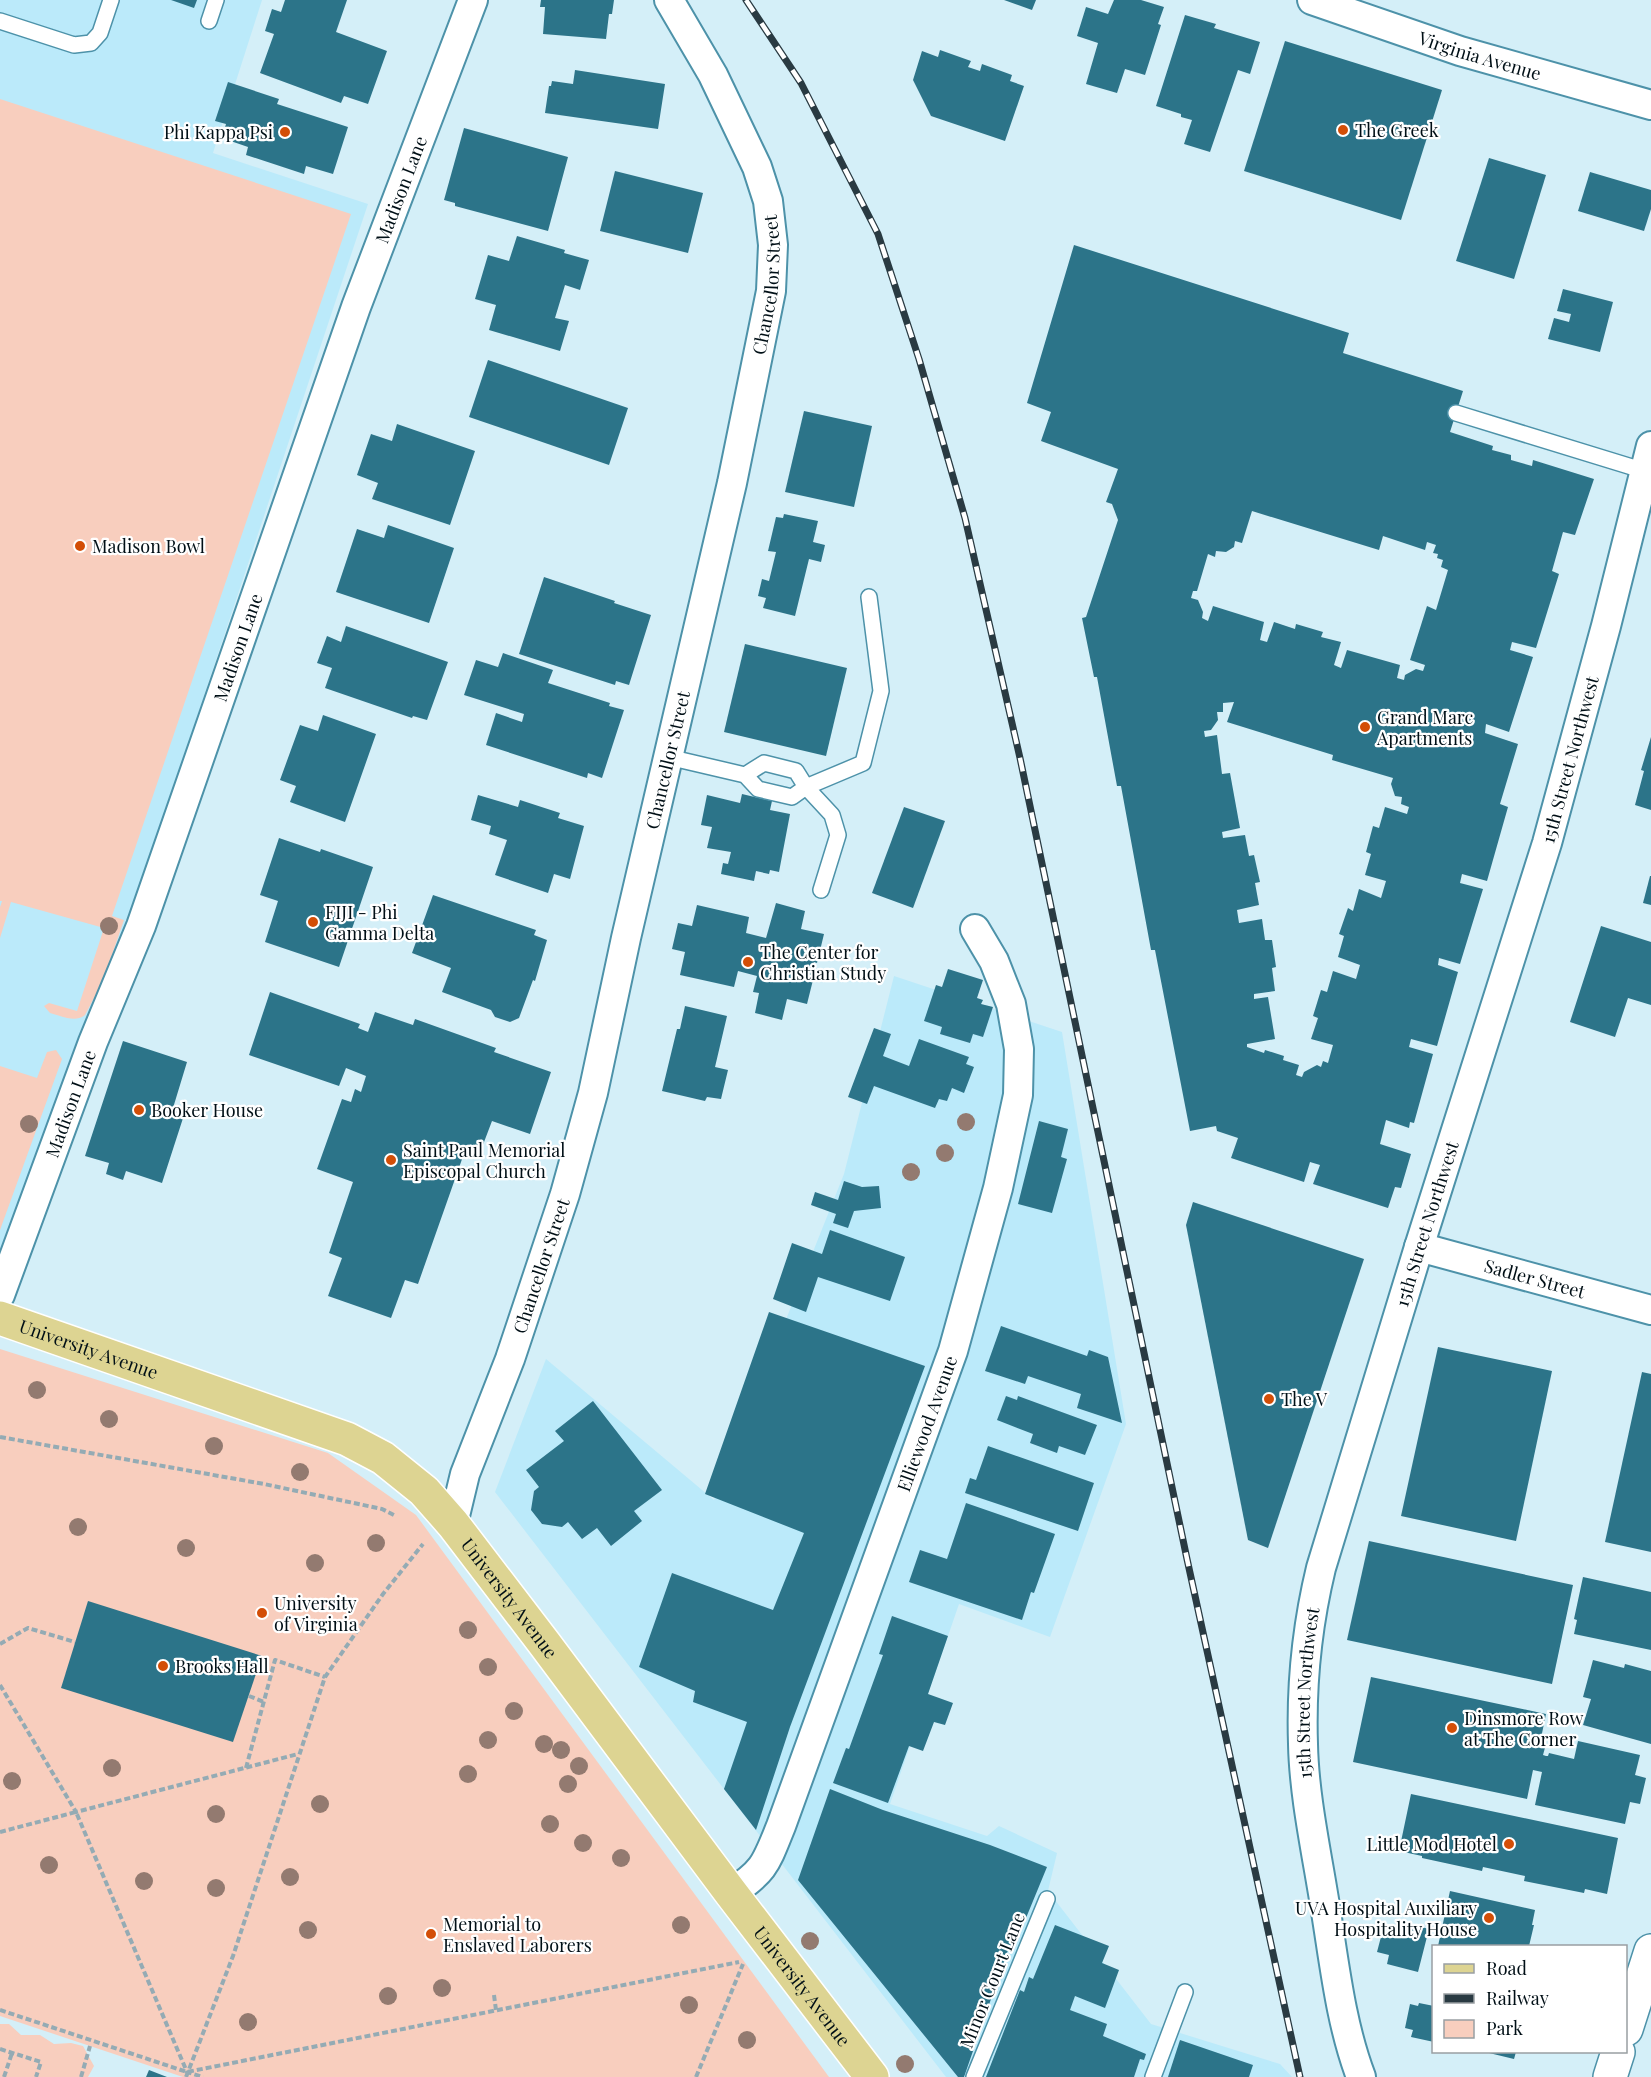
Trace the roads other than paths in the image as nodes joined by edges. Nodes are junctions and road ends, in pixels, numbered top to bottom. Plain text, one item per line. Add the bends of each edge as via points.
1 (111, 0) edge
2 (216, 0) edge
3 (473, 0) edge
4 (669, 0) edge
5 (1312, 0) edge
6 (0, 21) edge
7 (209, 21) dead end
8 (1651, 105) edge
9 (1456, 412) dead end
10 (1648, 458) edge
11 (869, 597) dead end
12 (668, 757) junction
13 (745, 775) junction
14 (806, 787) junction
15 (821, 890) dead end
16 (975, 929) dead end
17 (1419, 1247) junction
18 (0, 1295) edge
19 (1651, 1310) edge
20 (0, 1318) edge
21 (453, 1524) junction
22 (730, 1893) junction
23 (1047, 1899) dead end
24 (1651, 1951) edge
25 (1185, 1992) dead end
26 (1627, 2026) edge
27 (1618, 2053) edge
28 (1155, 2070) edge
29 (872, 2077) edge
30 (974, 2077) edge
31 (1361, 2077) edge
32 (1610, 2077) edge

1 - 6 lane via 100,33 92,43 74,45
2 - 7 lane
3 - 18 street, Madison Lane via 356,307 141,926 93,1042
4 - 12 street, Chancellor Street via 713,75 758,167 768,201 773,245 771,291 732,483
5 - 8 street, Virginia Avenue via 1460,51
9 - 10 lane
10 - 17 street, 15th Street Northwest via 1547,843
11 - 14 lane via 881,691 863,763
12 - 13 lane
12 - 21 street, Chancellor Street via 593,1093 565,1194 510,1359 465,1474
13 - 14 lane via 758,789 792,797
13 - 14 lane via 764,763 796,771
14 - 15 lane via 832,815 838,835
16 - 22 street, Elliewood Avenue via 994,961 1011,1004 1019,1049 1018,1095 998,1188 953,1351 781,1826 763,1868
17 - 19 street, Sadler Street
17 - 31 street, 15th Street Northwest via 1321,1568 1303,1677 1305,1768 1342,2013
20 - 21 main road, University Avenue via 347,1439 383,1458 424,1491
21 - 22 main road, University Avenue
22 - 29 main road, University Avenue
23 - 30 lane, Minor Court Lane
24 - 26 street
25 - 28 lane
27 - 32 street

